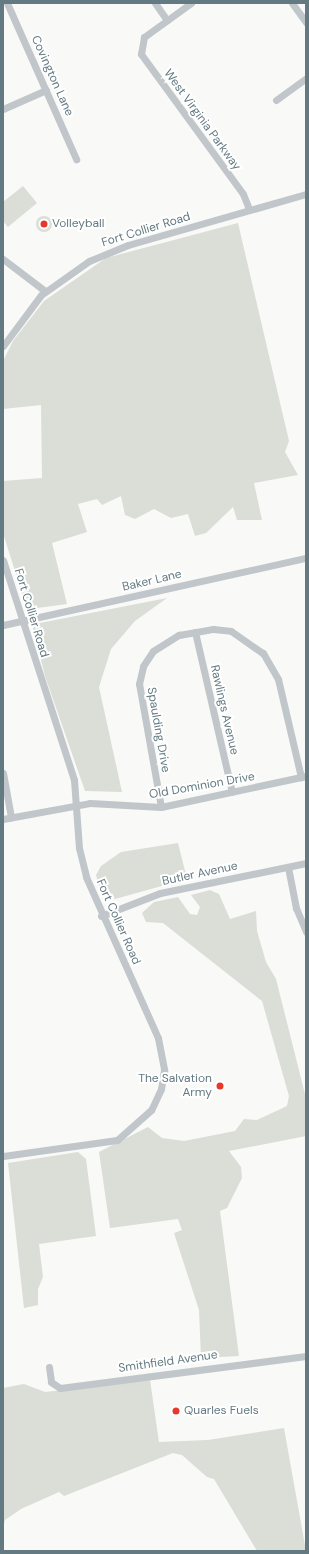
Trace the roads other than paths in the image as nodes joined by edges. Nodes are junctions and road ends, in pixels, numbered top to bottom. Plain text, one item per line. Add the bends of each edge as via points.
1 (7, 3) edge
2 (155, 3) edge
3 (191, 3) edge
4 (292, 3) edge
5 (167, 20) junction
6 (306, 22) edge
7 (306, 78) edge
8 (46, 90) junction
9 (276, 100) dead end
10 (3, 109) edge
11 (76, 159) dead end
12 (306, 194) edge
13 (249, 209) junction
14 (3, 259) edge
15 (46, 291) junction
16 (3, 346) edge
17 (306, 558) edge
18 (3, 560) edge
19 (23, 621) junction
20 (3, 625) edge
21 (195, 632) junction
22 (3, 773) edge
23 (304, 777) edge
24 (232, 792) junction
25 (78, 804) junction
26 (161, 807) junction
27 (11, 817) junction
28 (3, 819) edge
29 (306, 863) edge
30 (288, 867) junction
31 (101, 916) junction
32 (306, 932) edge
33 (3, 1156) edge
34 (306, 1356) edge
35 (49, 1367) dead end

1 - 8 street, Covington Lane
2 - 5 street
3 - 5 street
4 - 6 street
5 - 13 street, West Virginia Parkway via 142,43 143,58 243,194
7 - 9 street
8 - 10 street
8 - 11 street, Covington Lane
12 - 13 street, Fort Collier Road
13 - 15 street, Fort Collier Road via 110,251 76,268
14 - 15 street
15 - 16 street, Fort Collier Road
17 - 19 street, Baker Lane
18 - 19 street, Fort Collier Road
19 - 20 street, Baker Lane
19 - 25 street, Fort Collier Road via 70,767
21 - 23 street, Spaulding Drive via 231,631 249,640 266,657 278,679
21 - 24 street, Rawlings Avenue
21 - 26 street, Spaulding Drive via 178,635 160,645 147,659 140,675 140,702
22 - 27 street
23 - 24 street, Old Dominion Drive
24 - 26 street, Old Dominion Drive
25 - 26 street, Old Dominion Drive via 104,802
25 - 27 street, Old Dominion Drive
25 - 31 street, Fort Collier Road via 82,863
27 - 28 street, Old Dominion Drive
29 - 30 street, Butler Avenue
30 - 31 street, Butler Avenue via 160,893
30 - 32 street via 296,908
31 - 33 street, Fort Collier Road via 162,1048 164,1070 156,1101 144,1119 117,1140
34 - 35 street, Smithfield Avenue via 60,1388 51,1382

